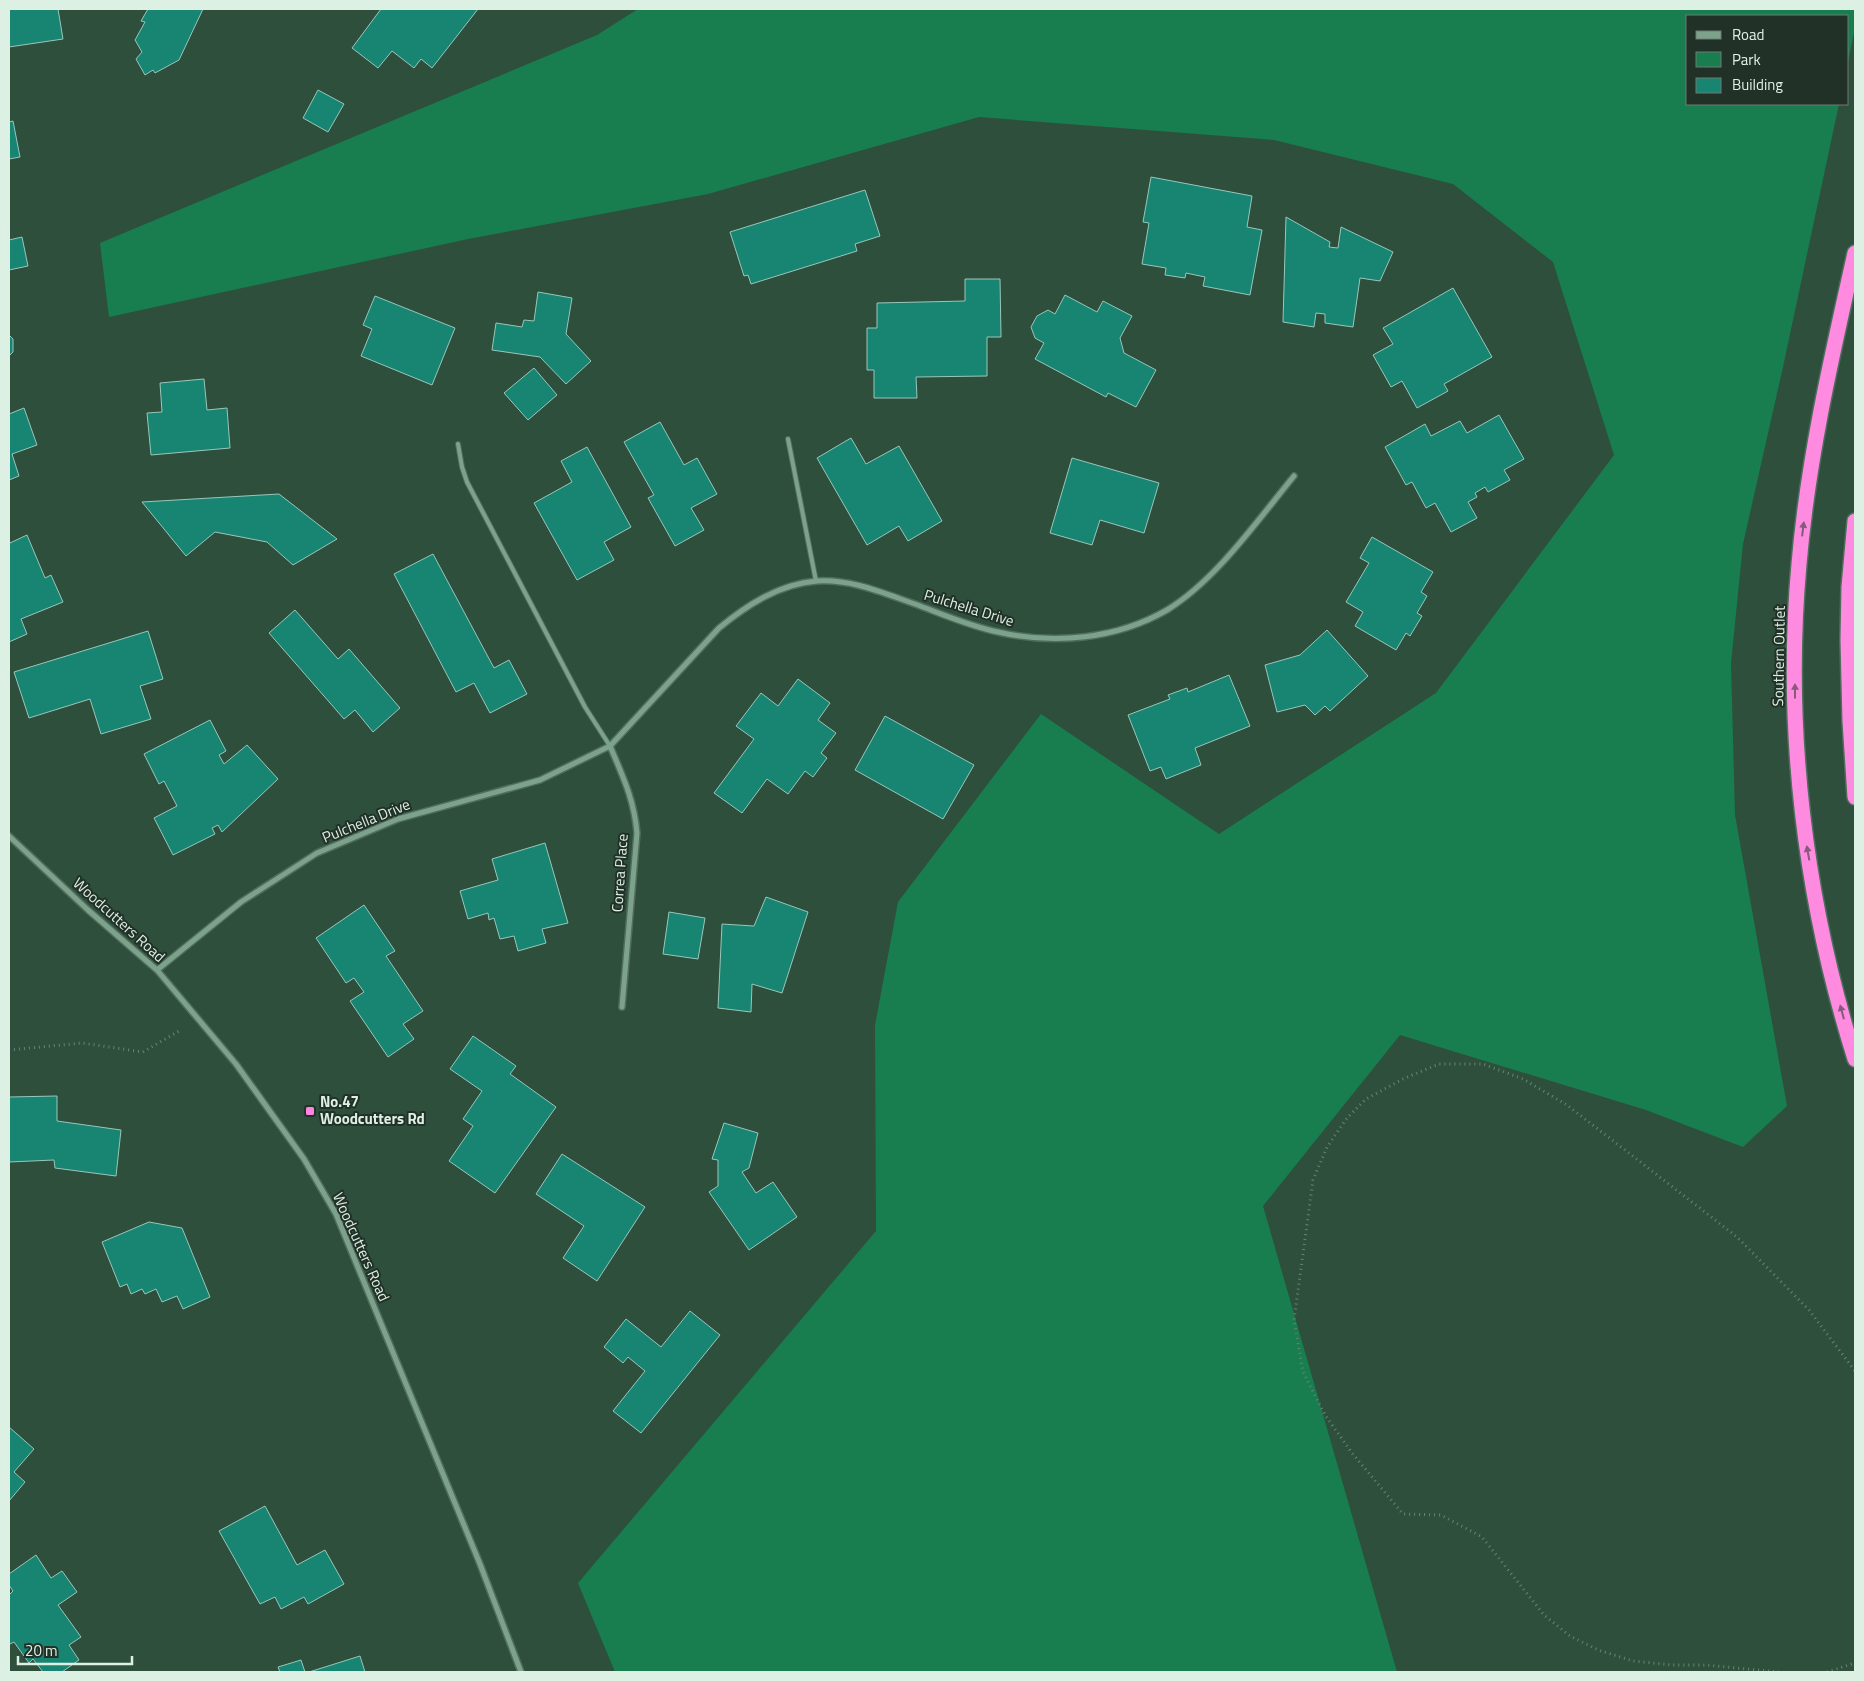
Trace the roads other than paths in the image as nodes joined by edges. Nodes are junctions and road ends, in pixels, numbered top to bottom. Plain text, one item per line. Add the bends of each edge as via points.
1 (1855, 253) edge
2 (788, 438) dead end
3 (458, 444) dead end
4 (1294, 476) dead end
5 (1855, 521) edge
6 (816, 581) junction
7 (610, 746) junction
8 (1855, 797) edge
9 (9, 836) edge
10 (157, 970) junction
11 (622, 1007) dead end
12 (1855, 1059) edge
13 (521, 1672) edge

12 -> 1 highway, Southern Outlet via 1833,978 1806,842 1795,705 1799,564 1806,501 1828,374
2 - 6 lane
3 - 7 lane via 467,482 585,707
4 - 6 street, Pulchella Drive via 1221,564 1194,590 1167,610 1136,625 1105,634 1031,638 998,632 860,584
5 - 8 highway via 1848,640
6 - 7 street, Pulchella Drive via 762,597 739,612 720,628
7 - 10 street, Pulchella Drive via 540,780 398,819 317,854 241,902
7 - 11 street, Correa Place via 630,793 637,833
9 - 10 street, Woodcutters Road
10 - 13 street, Woodcutters Road via 236,1064 304,1159 336,1214

